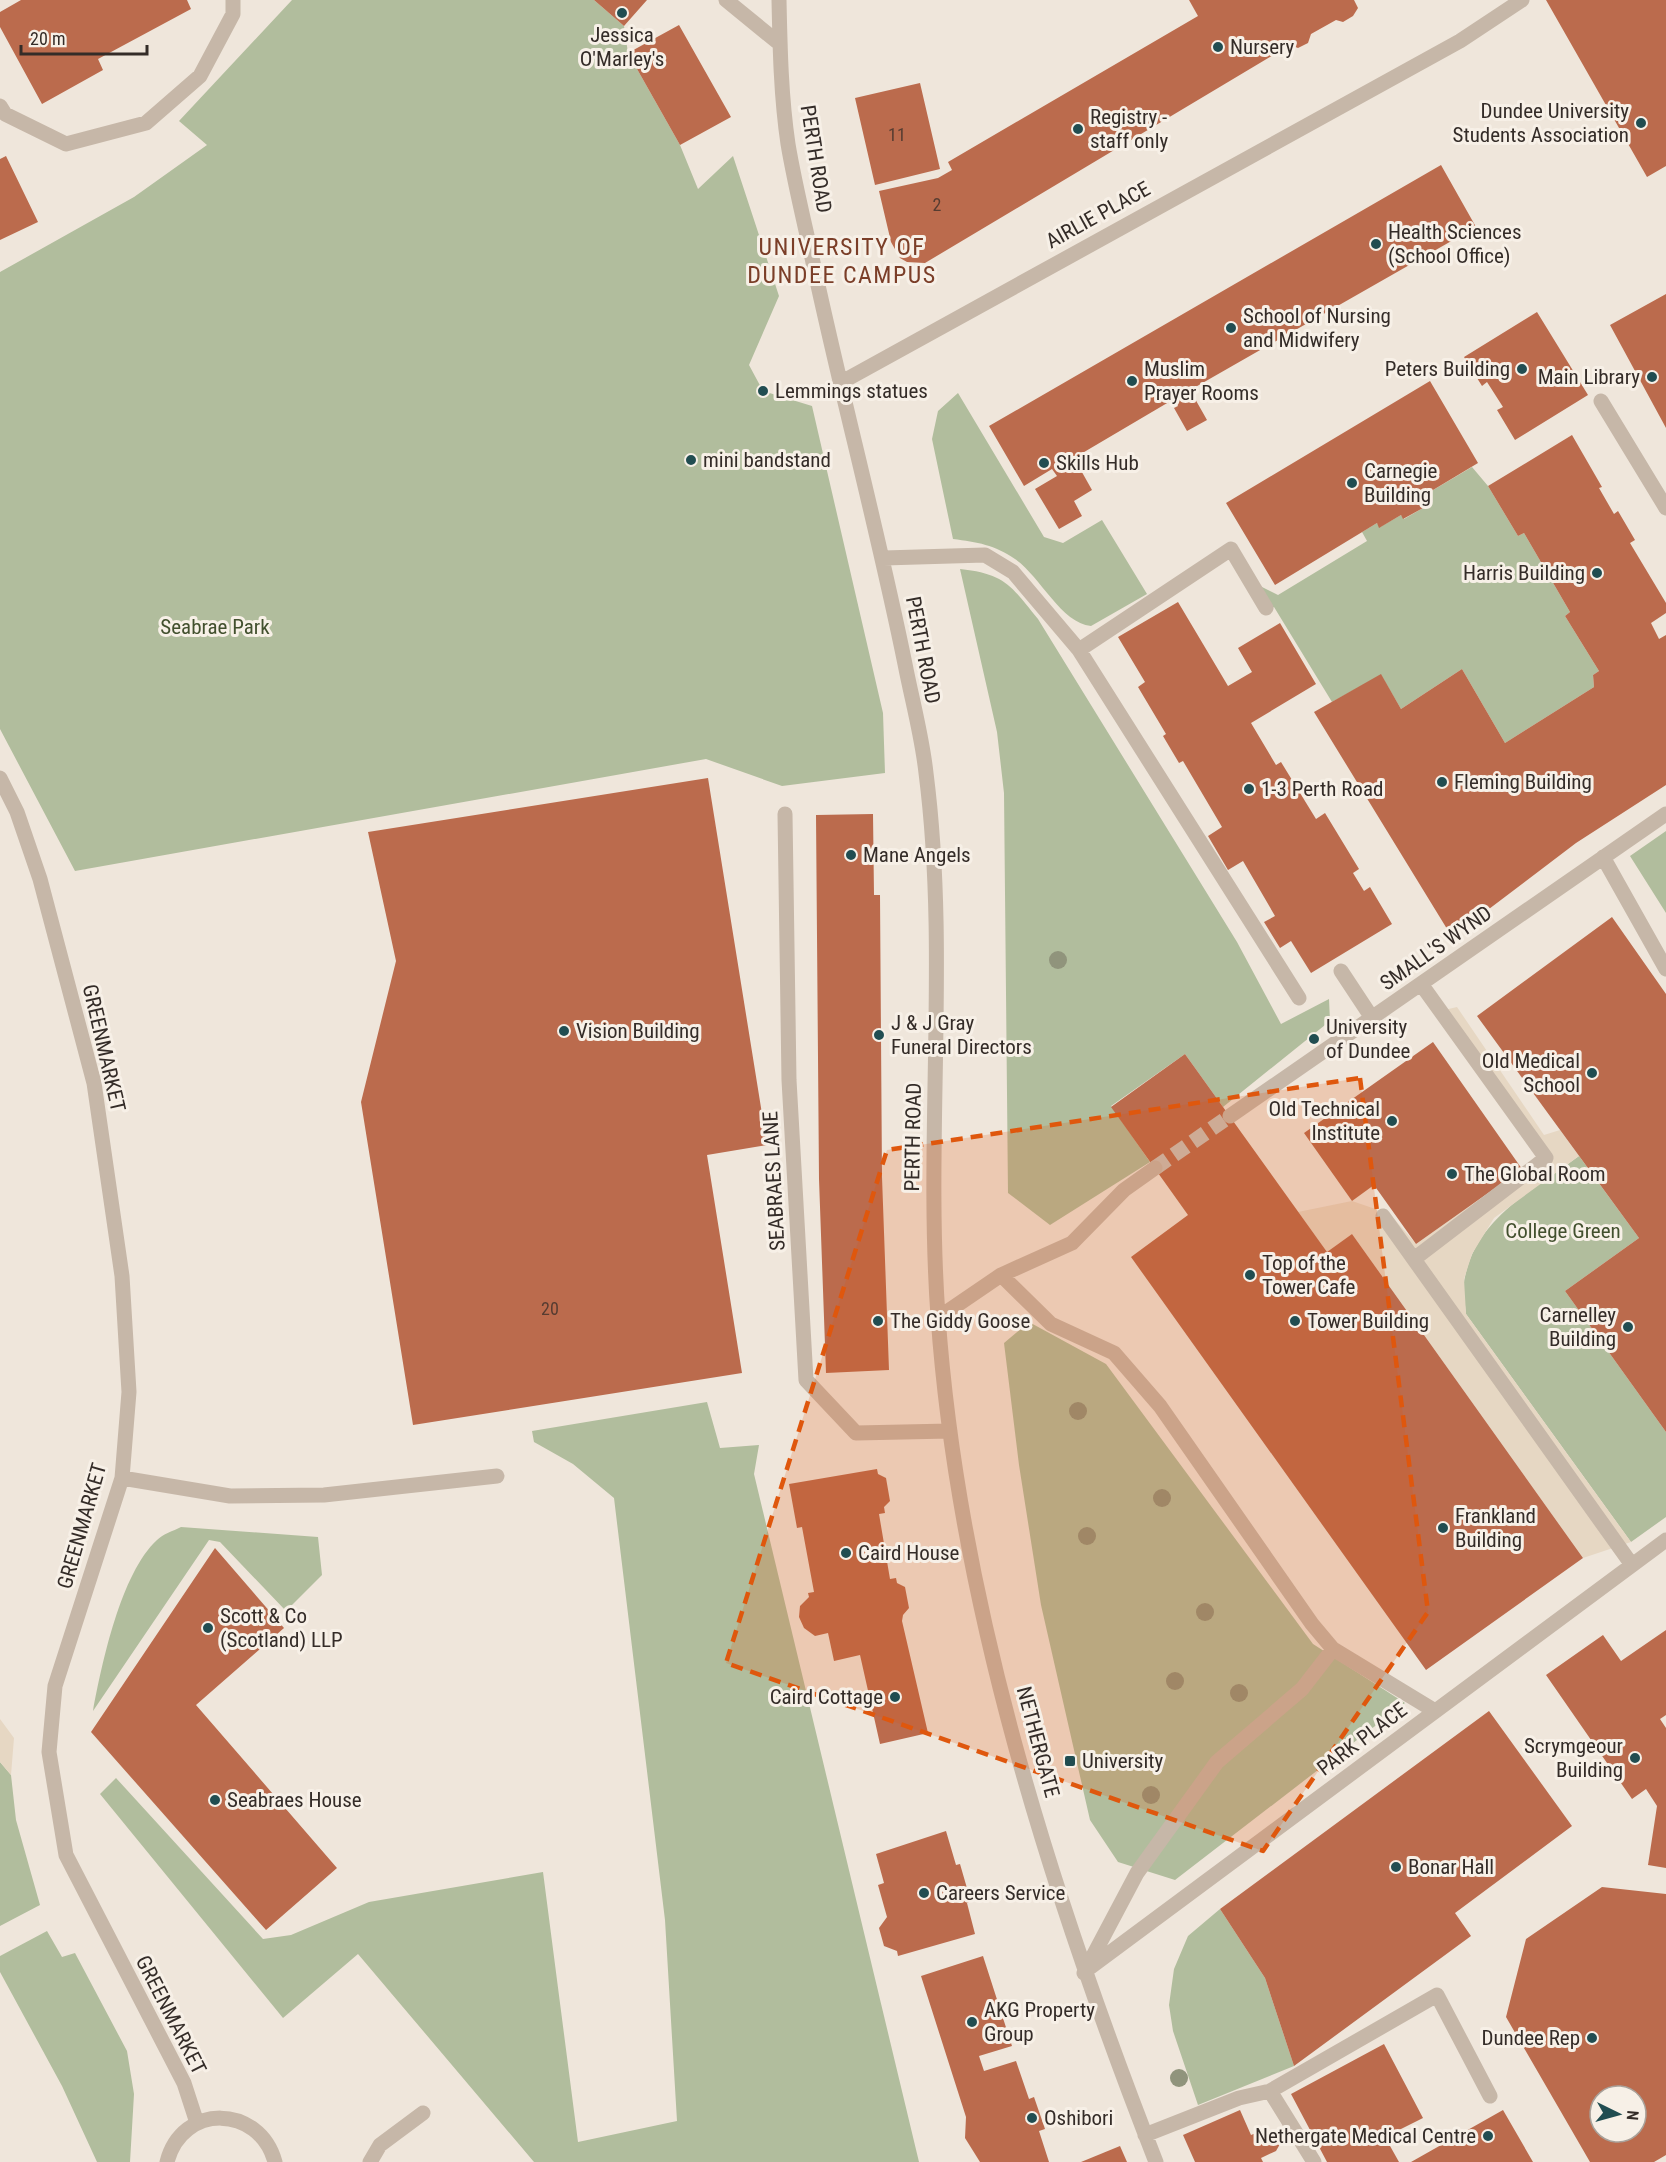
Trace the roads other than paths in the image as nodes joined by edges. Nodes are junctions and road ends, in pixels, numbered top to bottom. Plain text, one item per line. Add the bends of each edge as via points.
1 (233, 0) edge
2 (726, 0) edge
3 (779, 0) edge
4 (1522, 0) edge
5 (780, 44) junction
6 (0, 106) edge
7 (840, 383) junction
8 (1601, 401) dead end
9 (1666, 508) edge
10 (884, 558) junction
11 (1266, 608) dead end
12 (1079, 650) junction
13 (0, 778) edge
14 (785, 814) dead end
15 (1666, 814) edge
16 (1603, 857) junction
17 (1666, 969) edge
18 (1341, 971) dead end
19 (1421, 984) junction
20 (1299, 998) dead end
21 (1372, 1018) junction
22 (1230, 1116) tunnel mouth
23 (1155, 1168) tunnel mouth
24 (1383, 1216) dead end
25 (1414, 1259) junction
26 (1001, 1275) junction
27 (938, 1318) junction
28 (950, 1431) junction
29 (497, 1476) dead end
30 (122, 1478) junction
31 (1666, 1540) edge
32 (1632, 1565) junction
33 (1333, 1649) junction
34 (1436, 1711) junction
35 (1084, 1973) junction
36 (1270, 2091) junction
37 (1490, 2096) dead end
38 (423, 2113) dead end
39 (197, 2123) junction
40 (1145, 2135) junction
41 (167, 2162) edge
42 (275, 2162) edge
43 (370, 2162) edge
44 (1156, 2162) edge
45 (1314, 2162) edge

1 - 6 street via 233,14 200,76 146,123 66,144 5,114
2 - 5 street
3 - 5 street, PERTH ROAD
4 - 7 street, AIRLIE PLACE via 1460,41
5 - 7 street, PERTH ROAD via 788,142
7 - 10 street, PERTH ROAD
8 - 9 street
10 - 12 street via 985,555 1013,572
10 - 27 street, PERTH ROAD via 926,766 934,849 938,944 933,1206
11 - 12 street via 1230,549
12 - 20 street
13 - 30 street, GREENMARKET via 17,812 40,879 94,1083 122,1276 129,1392
14 - 28 street, SEABRAES LANE via 789,1080 806,1380 856,1433
15 - 16 street, SMALL'S WYND
16 - 17 street
16 - 19 street, SMALL'S WYND
18 - 21 street
19 - 21 street, SMALL'S WYND
19 - 25 street via 1546,1158
21 - 22 street, SMALL'S WYND
23 - 26 street via 1124,1190 1072,1243
24 - 25 street
25 - 32 street
26 - 27 street
26 - 33 street via 1051,1324 1114,1353 1160,1406
27 - 28 street, NETHERGATE
28 - 35 street, NETHERGATE via 990,1640 1048,1860
29 - 30 street via 324,1495 230,1496
30 - 39 street, GREENMARKET via 55,1686 49,1752 66,1855 184,2083
31 - 32 street, PARK PLACE
32 - 34 street, PARK PLACE
33 - 34 street
33 - 35 street via 1302,1689 1217,1762 1137,1873
34 - 35 street, PARK PLACE
35 - 40 street, NETHERGATE
36 - 37 street via 1437,1995
36 - 40 street via 1239,2098
36 - 45 street
38 - 43 street via 380,2145
39 - 41 street via 173,2144
39 - 42 street via 220,2118 242,2122 265,2139
40 - 44 street, NETHERGATE

